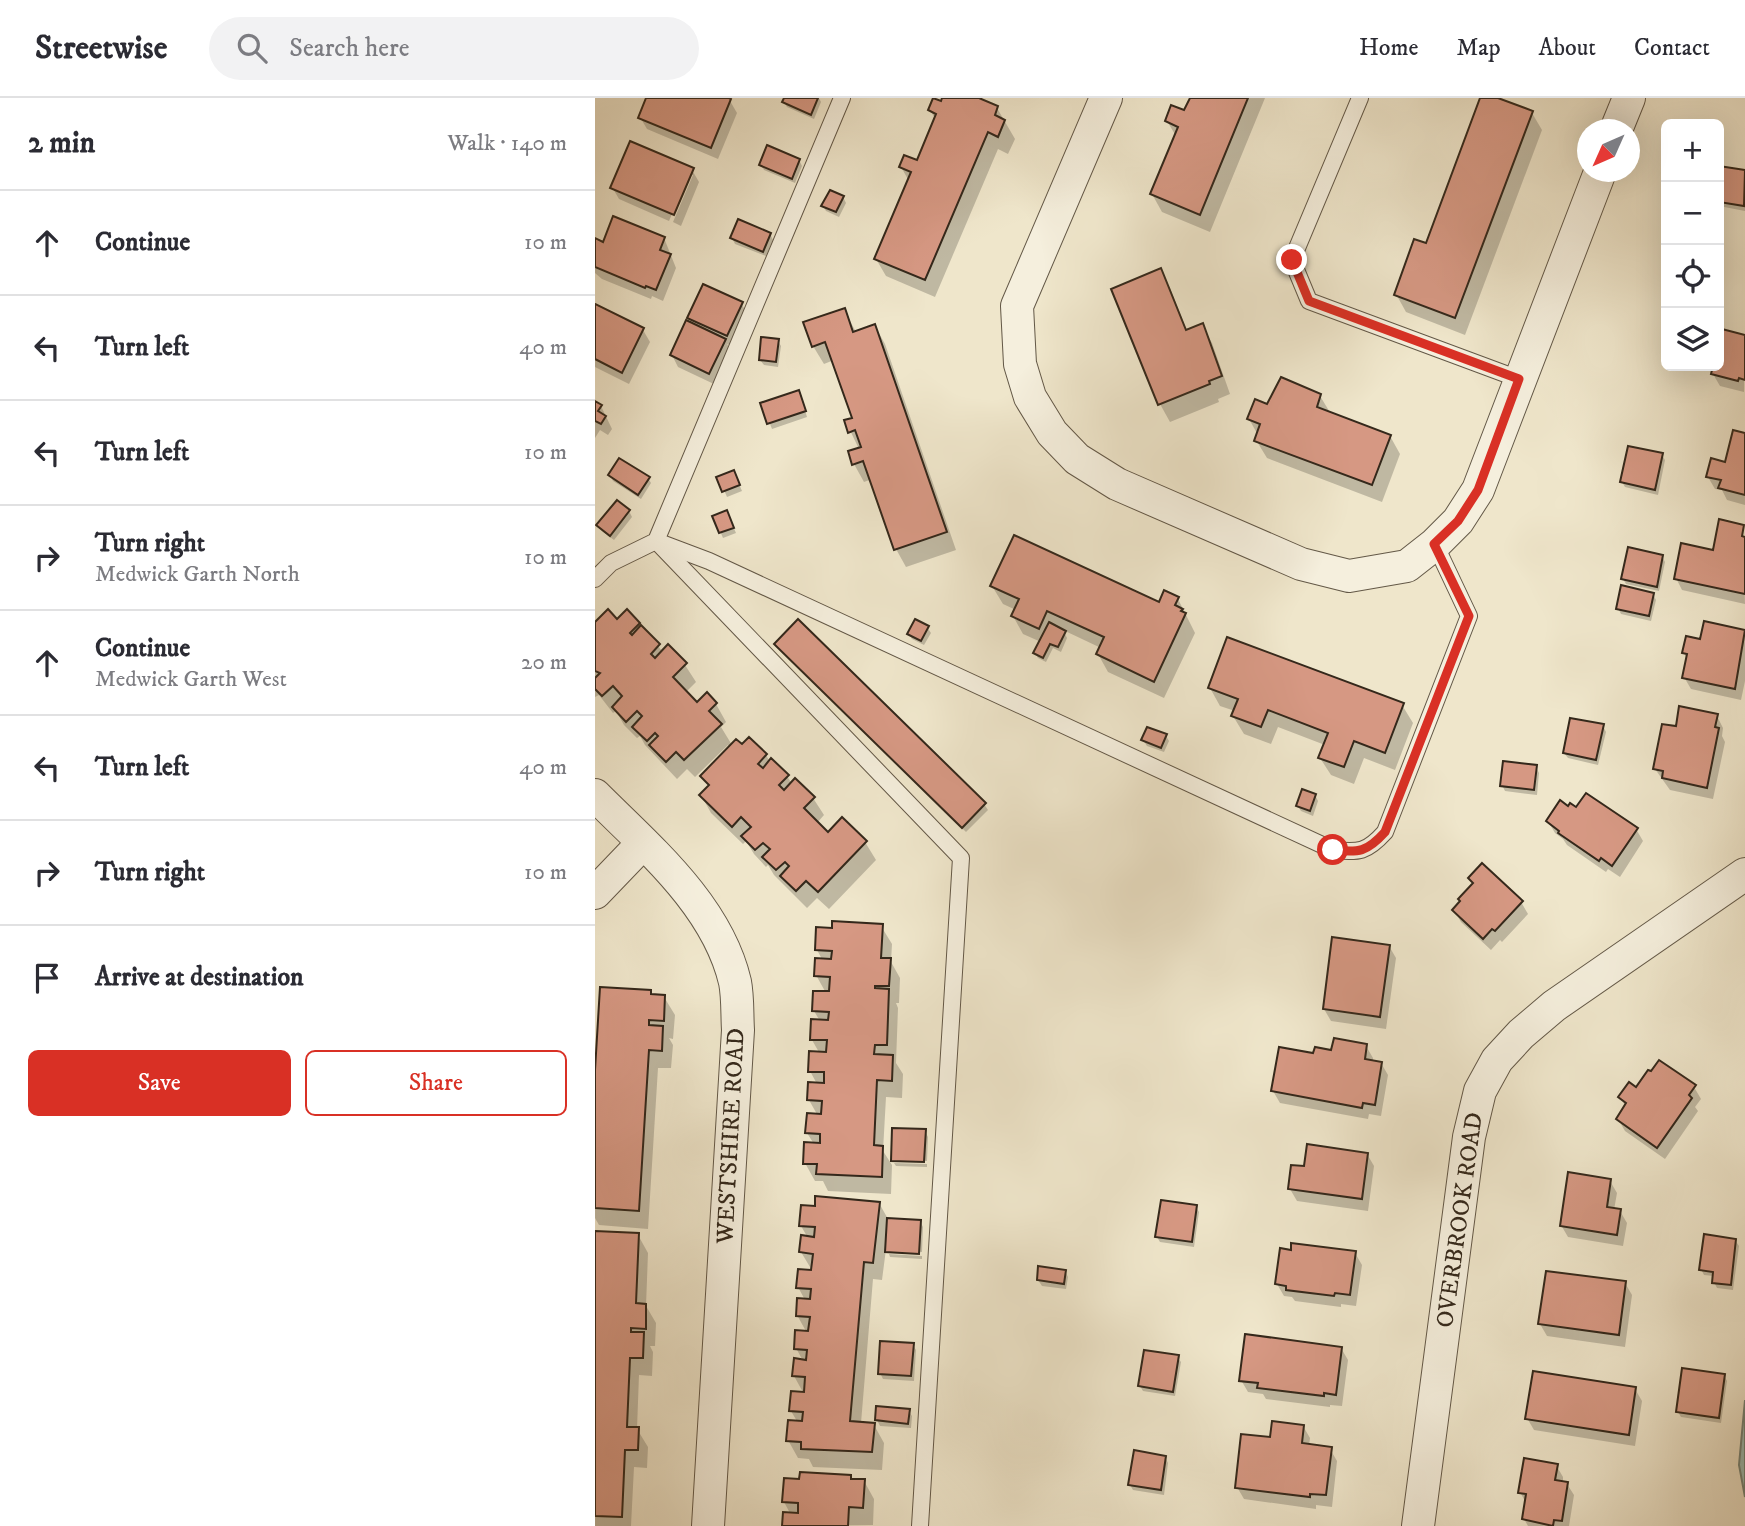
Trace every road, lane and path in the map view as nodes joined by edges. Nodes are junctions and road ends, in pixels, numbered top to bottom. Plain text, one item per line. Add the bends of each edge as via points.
1 (842, 98) edge
2 (1105, 98) edge
3 (1360, 98) edge
4 (1629, 98) edge
5 (1620, 119) edge
6 (1596, 182) edge
7 (1519, 379) junction
8 (656, 541) junction
9 (1434, 544) junction
10 (595, 579) edge
11 (595, 795) edge
12 (643, 844) junction
13 (1745, 874) edge
14 (595, 893) edge
15 (708, 1526) edge
16 (920, 1526) edge
17 (1418, 1526) edge

1 - 8 lane
2 - 9 street via 1017,306 1020,364 1030,397 1052,433 1077,459 1117,484 1301,564 1349,576 1407,566
3 - 7 lane via 1292,260 1309,301
4 - 5 street
6 - 7 street
7 - 9 street via 1478,490 1458,521
8 - 9 lane via 709,561 1333,850 1354,852 1372,846 1385,832 1469,616
8 - 10 lane via 611,563
8 - 16 lane via 961,858
11 - 12 street, WESTSHIRE ROAD
12 - 14 street
12 - 15 street, WESTSHIRE ROAD via 695,900 721,942 735,983 738,1030
13 - 17 street, OVERBROOK ROAD via 1554,1006 1497,1060 1480,1091 1469,1137

